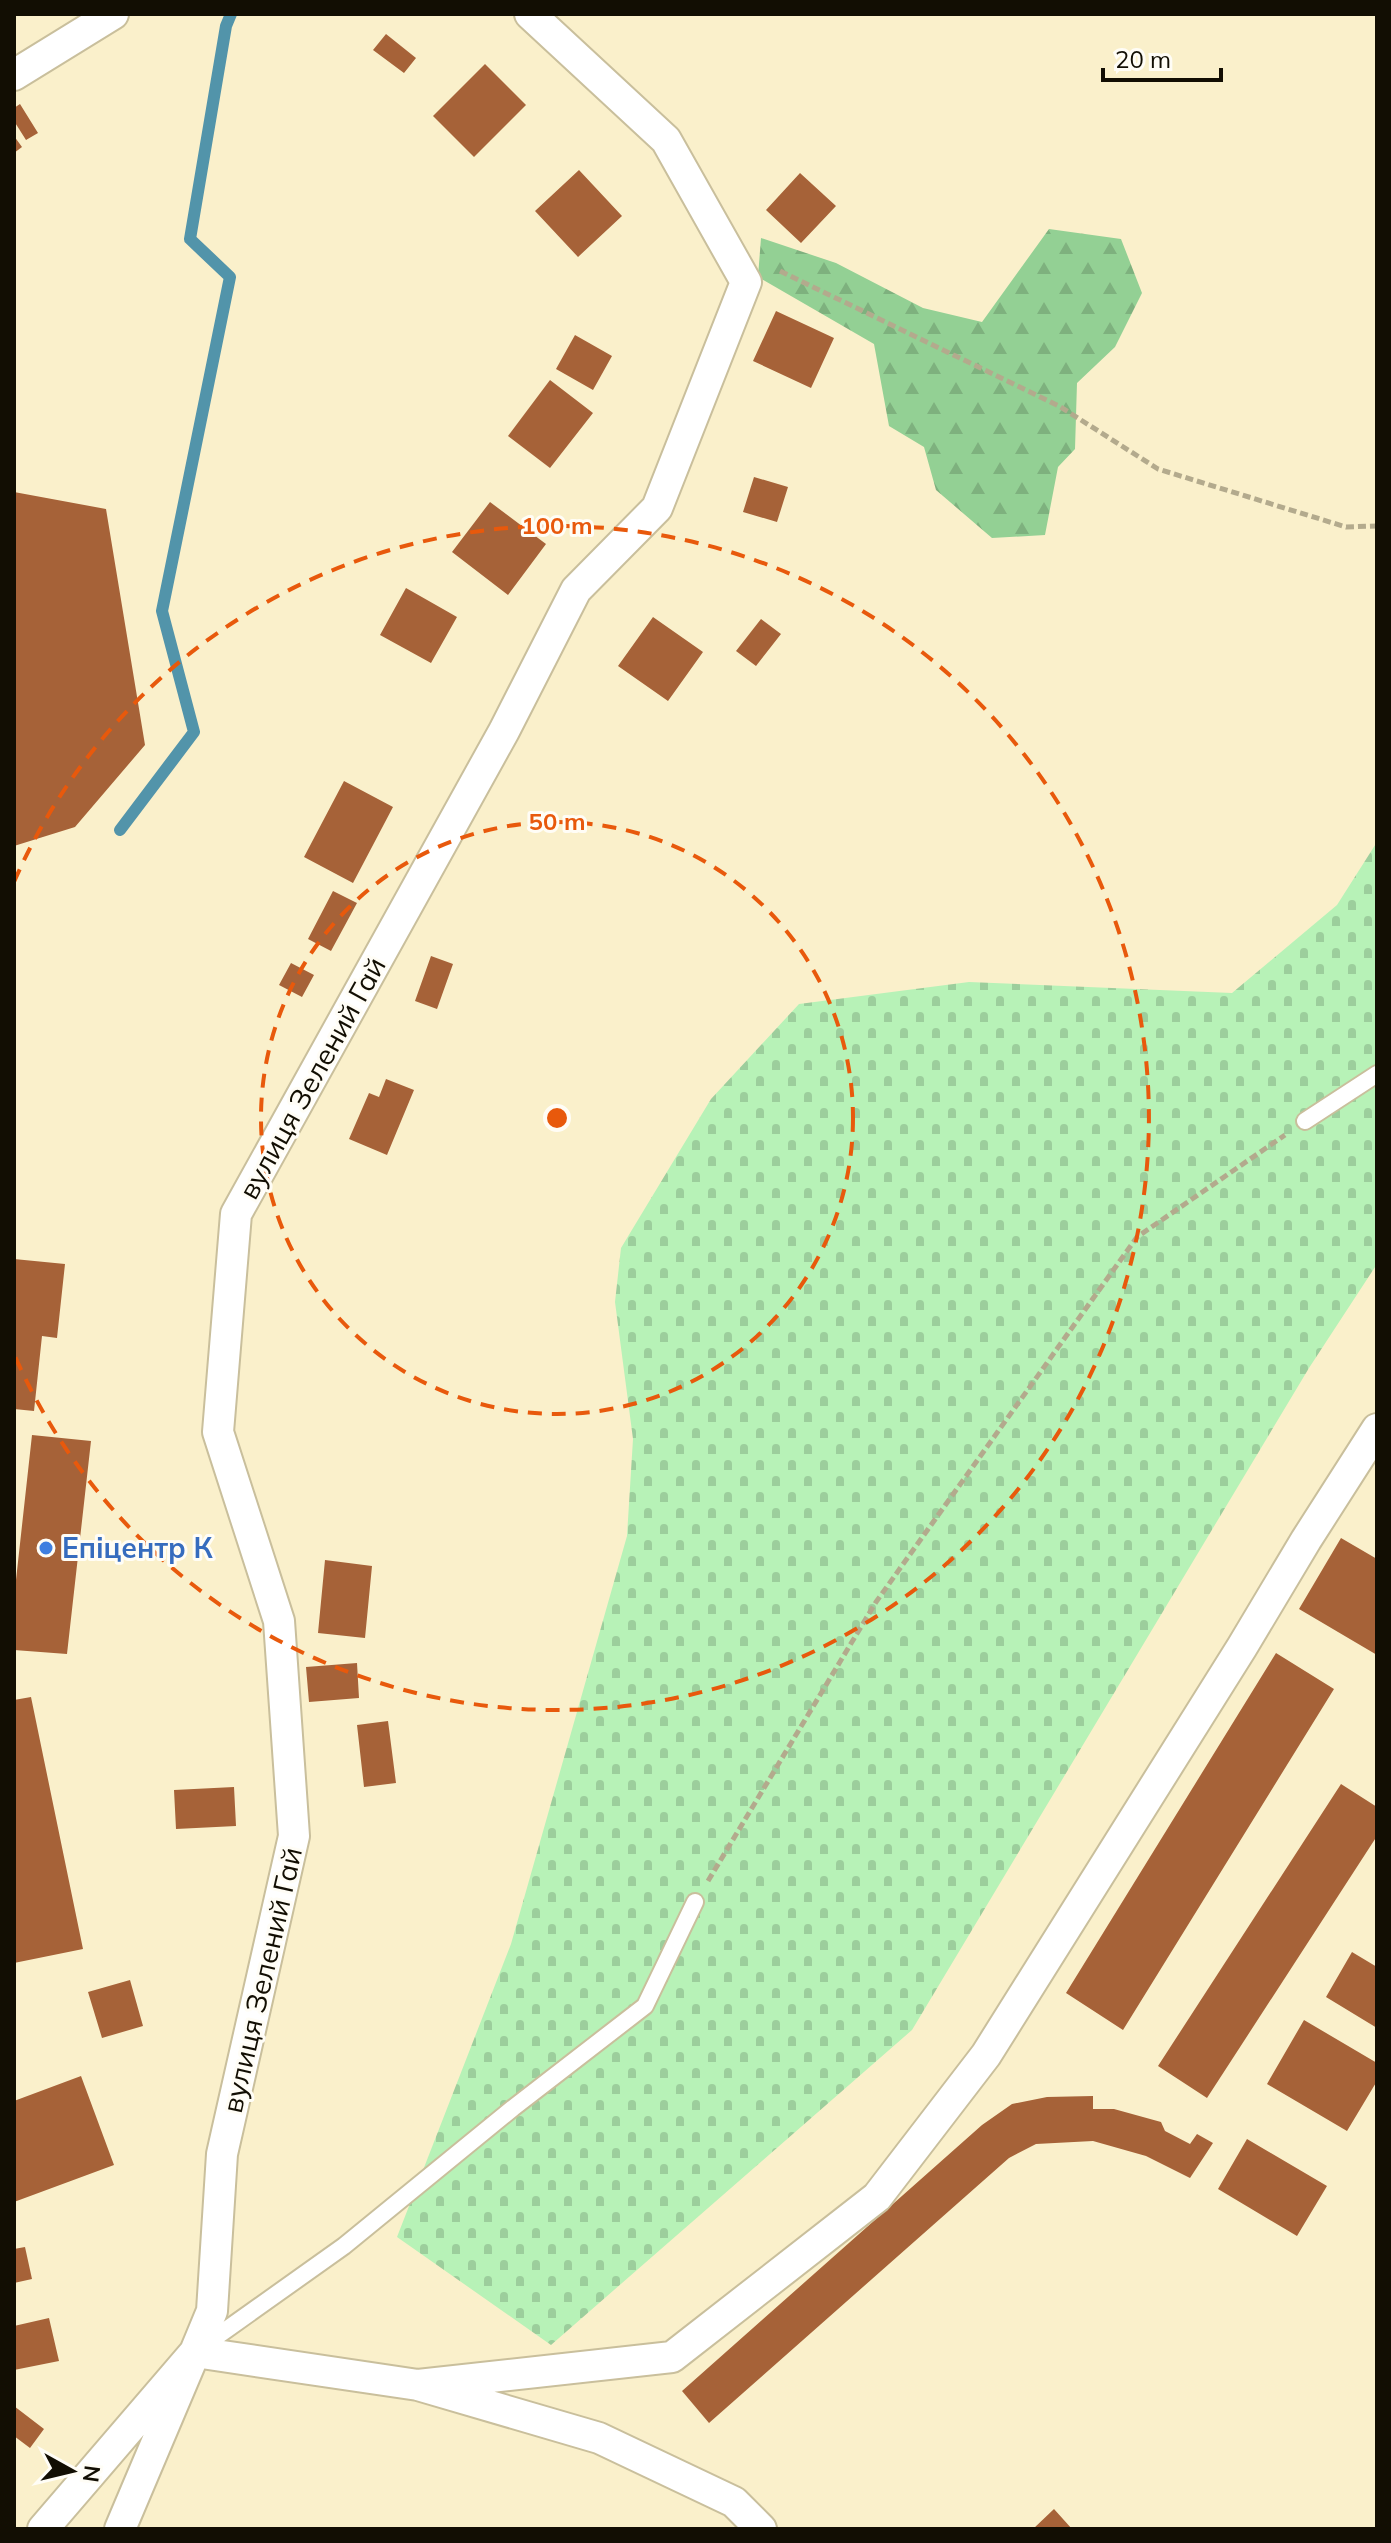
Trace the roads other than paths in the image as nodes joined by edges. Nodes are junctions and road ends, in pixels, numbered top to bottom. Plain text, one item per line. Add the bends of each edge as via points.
1 (113, 14) edge
2 (530, 14) edge
3 (14, 75) edge
4 (1377, 1074) edge
5 (1305, 1121) road end
6 (1377, 1429) edge
7 (695, 1902) road end
8 (195, 2352) junction
9 (418, 2385) junction
10 (43, 2529) edge
11 (120, 2529) edge
12 (761, 2529) edge

1 - 3 street
2 - 8 street, вулиця Зелений Гай via 666,140 746,282 657,508 576,590 504,731 236,1214 218,1432 279,1621 294,1836 222,2154 212,2311
4 - 5 lane
6 - 9 street via 986,2055 877,2197 672,2357
7 - 8 lane via 645,2006 344,2246
8 - 9 street
8 - 10 street, вулиця Зелений Гай
8 - 11 street
9 - 12 street via 599,2438 734,2502

